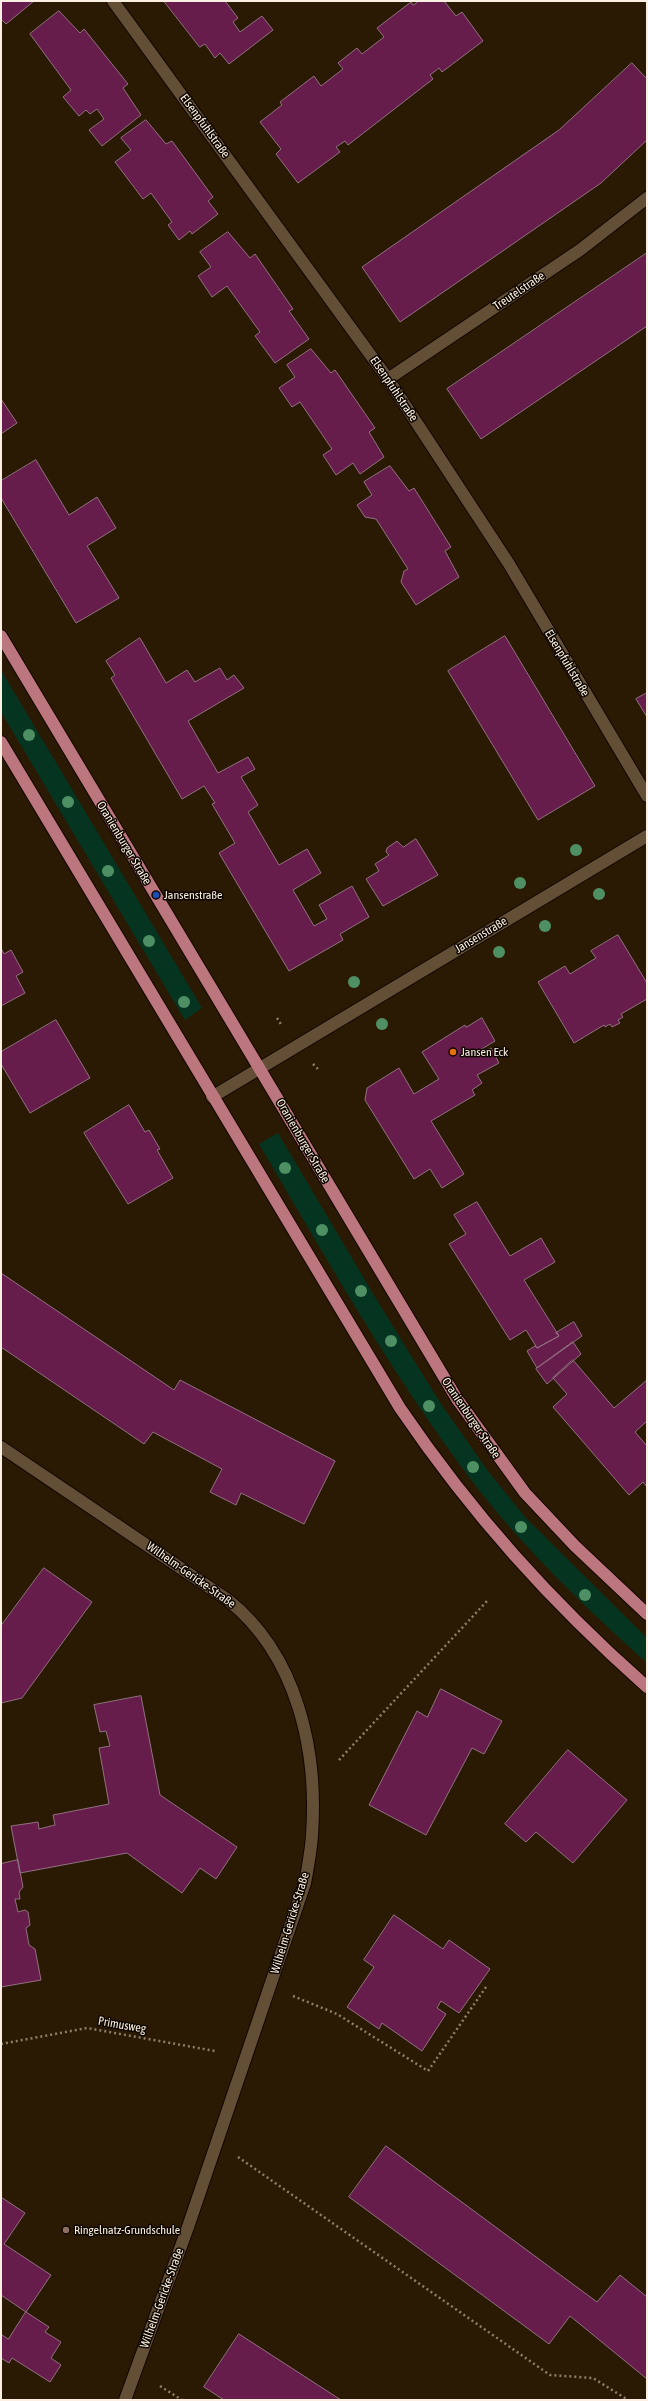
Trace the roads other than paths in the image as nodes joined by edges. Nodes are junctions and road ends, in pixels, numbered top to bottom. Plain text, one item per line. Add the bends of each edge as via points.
1 (112, 1) edge
2 (647, 198) edge
3 (388, 379) junction
4 (1, 636) edge
5 (1, 742) edge
6 (647, 796) edge
7 (647, 836) edge
8 (260, 1068) junction
9 (212, 1097) junction
10 (1, 1447) edge
11 (647, 1614) edge
12 (647, 1687) edge
13 (125, 2400) edge

1 - 3 street, Elsenpfuhlstraße
2 - 3 street, Treutelstraße via 580,250
3 - 6 street, Elsenpfuhlstraße via 509,564
4 - 8 main road, Oranienburger Straße
5 - 9 main road
7 - 8 street, Jansenstraße
8 - 9 street, Jansenstraße
8 - 11 main road, Oranienburger Straße via 456,1399 490,1447 525,1493 570,1541
9 - 12 main road via 364,1351 439,1465 488,1527 540,1585
10 - 13 street, Wilhelm-Gericke-Straße via 228,1600 247,1617 270,1645 285,1672 307,1738 313,1780 312,1835 305,1883 188,2227

